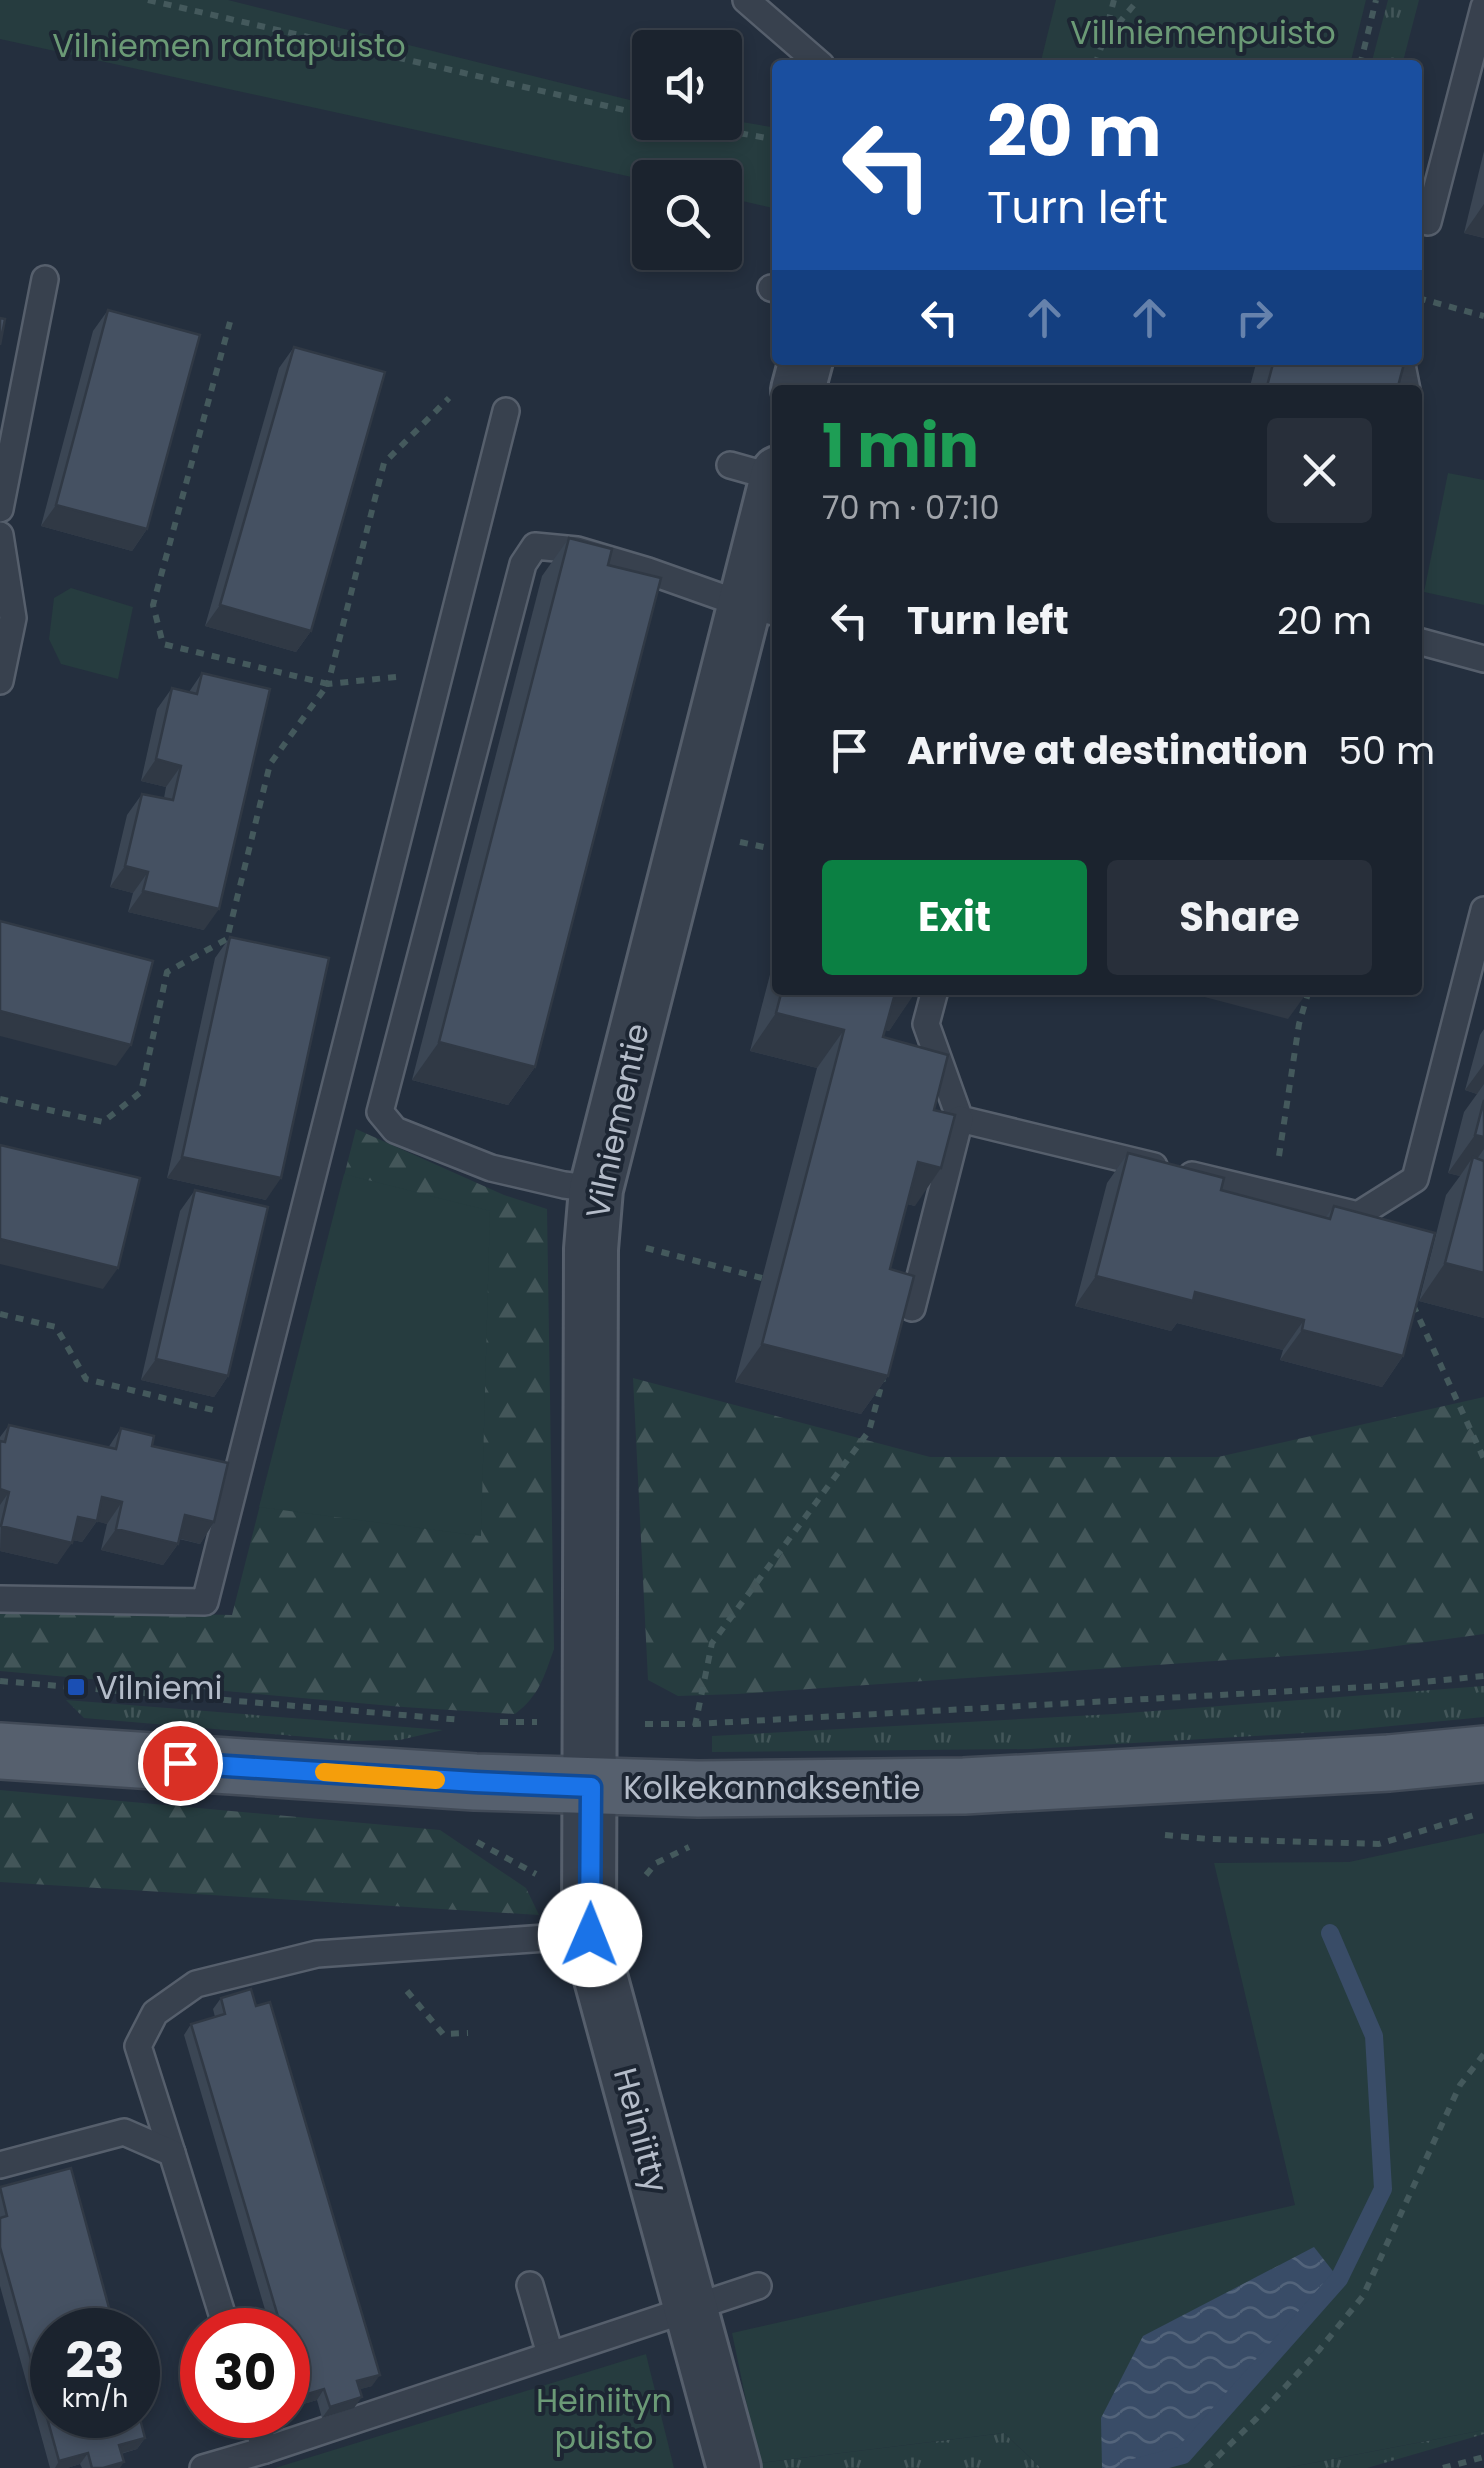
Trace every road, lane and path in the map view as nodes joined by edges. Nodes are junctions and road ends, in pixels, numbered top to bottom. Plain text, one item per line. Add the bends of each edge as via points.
1 (148, 0) edge
2 (746, 0) edge
3 (1114, 0) edge
4 (1138, 0) edge
5 (1376, 0) edge
6 (1484, 7) edge
7 (1103, 42) junction
8 (815, 60) edge
9 (1097, 60) edge
10 (1361, 60) edge
11 (632, 112) edge
12 (742, 134) edge
13 (772, 139) edge
14 (1428, 222) dead end
15 (45, 279) dead end
16 (1422, 299) edge
17 (1484, 316) edge
18 (230, 322) dead end
19 (449, 398) dead end
20 (506, 411) dead end
21 (761, 472) edge
22 (0, 509) edge
23 (0, 534) edge
24 (761, 609) edge
25 (1422, 642) edge
26 (1484, 659) edge
27 (439, 673) junction
28 (0, 681) edge
29 (328, 684) junction
30 (730, 839) dead end
31 (772, 849) edge
32 (1484, 910) edge
33 (933, 995) edge
34 (1307, 995) edge
35 (0, 1099) edge
36 (960, 1119) junction
37 (596, 1189) junction
38 (1272, 1194) junction
39 (639, 1246) dead end
40 (762, 1278) dead end
41 (1417, 1287) edge
42 (912, 1308) joint
43 (0, 1314) edge
44 (252, 1419) junction
45 (1484, 1459) edge
46 (0, 1599) edge
47 (1484, 1676) edge
48 (0, 1681) edge
49 (474, 1721) dead end
50 (492, 1721) dead end
51 (592, 1724) junction
52 (695, 1724) junction
53 (0, 1751) edge
54 (1484, 1754) edge
55 (591, 1787) junction
56 (590, 1935) junction
57 (361, 1950) junction
58 (468, 2034) dead end
59 (1484, 2054) edge
60 (172, 2154) junction
61 (0, 2165) edge
62 (530, 2286) dead end
63 (758, 2286) dead end
64 (221, 2308) edge
65 (690, 2309) junction
66 (550, 2354) junction
67 (261, 2438) edge
68 (265, 2450) junction
69 (1484, 2457) edge
70 (203, 2468) edge
71 (734, 2468) edge
72 (1206, 2468) edge
73 (1442, 2468) edge

1 - 11 path
2 - 8 lane
3 - 7 path
4 - 7 path
5 - 10 path
6 - 14 lane
7 - 9 path
12 - 13 path
15 - 22 lane
16 - 17 path
18 - 29 path via 153,605 163,644
19 - 29 path via 384,463
20 - 27 lane
21 - 24 street, Vilniementie
23 - 28 lane via 13,618
24 - 37 street, Vilniementie
24 - 37 lane via 577,550 534,546 522,564 380,1112 395,1130 491,1168
25 - 26 lane
27 - 29 path
27 - 44 lane
29 - 35 path via 270,764 228,939 168,972 140,1092 103,1122
30 - 31 path
32 - 38 lane via 1415,1179 1358,1215
33 - 36 lane via 926,1024
34 - 38 path
36 - 38 lane
36 - 42 lane
37 - 51 street, Vilniementie
39 - 40 path
41 - 45 path via 1413,1305
42 - 52 path via 900,1316 869,1432 712,1643
43 - 44 path via 56,1327 86,1379
44 - 46 lane via 205,1602
47 - 52 path
48 - 49 path
50 - 51 path
51 - 52 path
51 - 55 street, Vilniementie
53 - 55 main road, Kolkekannaksentie
54 - 55 main road, Kolkekannaksentie via 964,1786
55 - 56 street, Heiniitty
56 - 57 lane
56 - 65 street, Heiniitty
57 - 58 path via 412,1995 443,2034
57 - 60 lane via 196,1984 155,2012 138,2046
59 - 72 path via 1460,2085 1363,2296
60 - 61 lane via 124,2132
60 - 64 lane
62 - 66 lane
63 - 65 lane
65 - 66 lane
65 - 71 street, Heiniitty
66 - 68 lane
67 - 68 lane
68 - 70 lane
69 - 73 path

